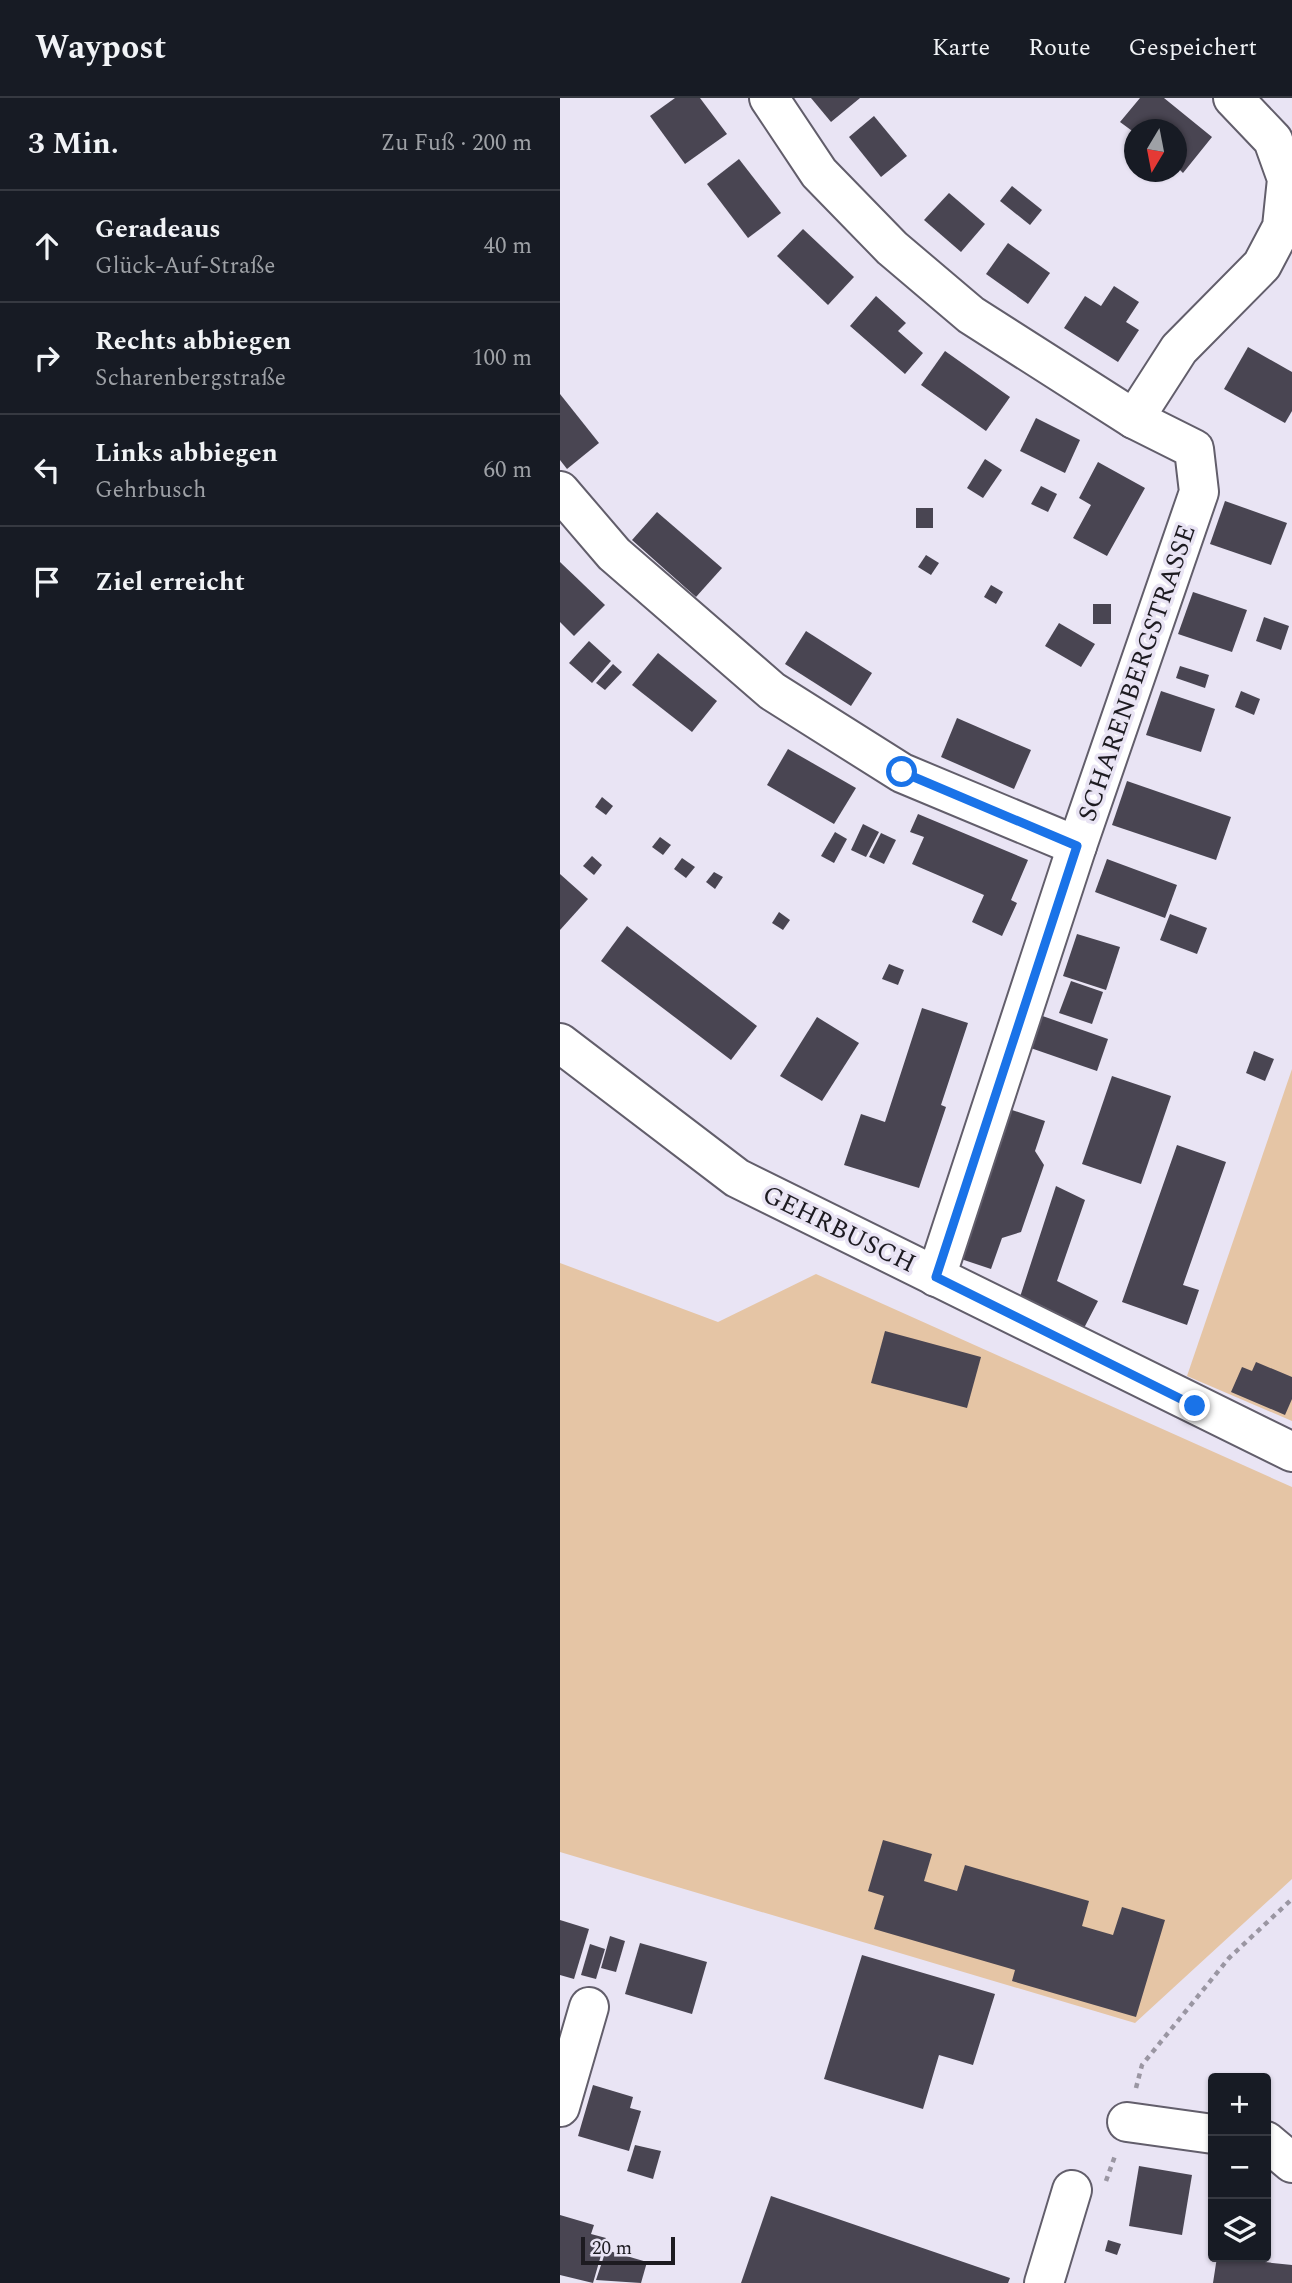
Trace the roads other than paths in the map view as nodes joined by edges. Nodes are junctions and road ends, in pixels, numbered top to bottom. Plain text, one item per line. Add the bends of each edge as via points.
1 (769, 98) edge
2 (1233, 98) edge
3 (1134, 419) junction
4 (560, 491) edge
5 (1077, 846) junction
6 (560, 1043) edge
7 (936, 1277) junction
8 (1292, 1452) edge
9 (589, 2007) dead end
10 (560, 2107) edge
11 (1127, 2122) road end
12 (1208, 2133) edge
13 (1271, 2145) edge
14 (1292, 2163) edge
15 (1087, 2191) road end
16 (1044, 2283) edge

1 - 3 street via 819,173 891,248 971,316
2 - 3 street via 1273,140 1287,179 1282,227 1262,265 1179,349
3 - 5 street, SCHARENBERGSTRASSE via 1194,449 1199,492
4 - 5 street via 614,554 772,691 902,772
5 - 7 street, SCHARENBERGSTRASSE
6 - 7 street, GEHRBUSCH via 737,1178
7 - 8 street, GEHRBUSCH
9 - 10 street
11 - 12 street
13 - 14 street
15 - 16 street

